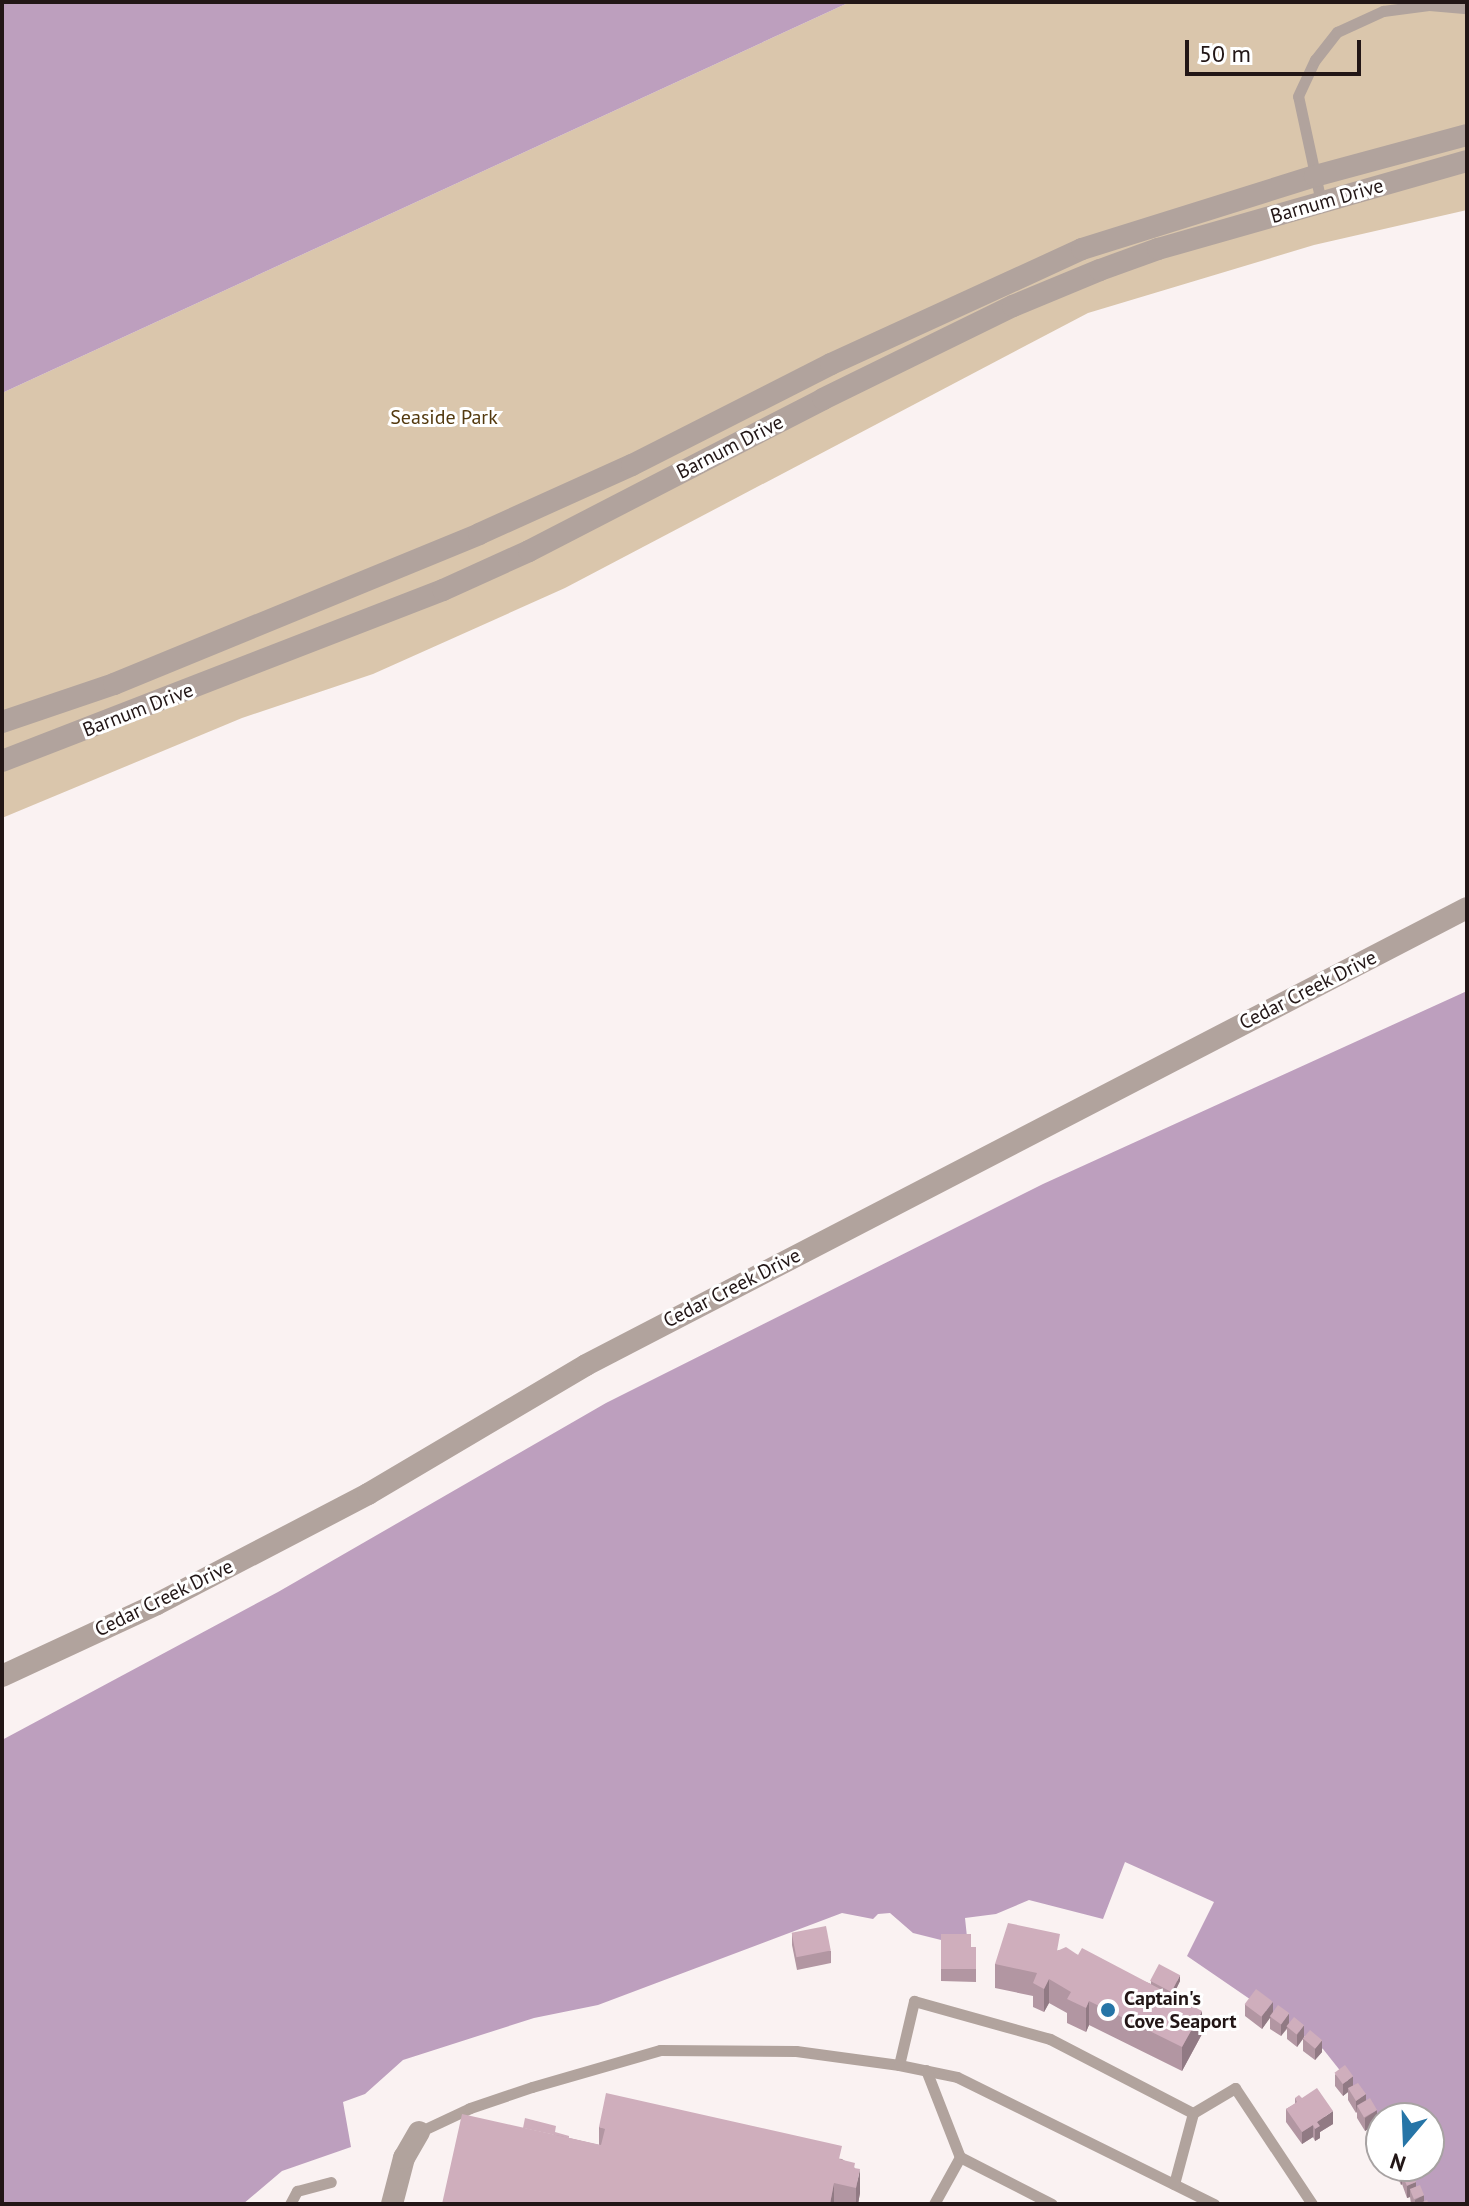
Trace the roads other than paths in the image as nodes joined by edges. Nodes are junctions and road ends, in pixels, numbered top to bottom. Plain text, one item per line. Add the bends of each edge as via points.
1 (1467, 8) edge
2 (1467, 135) edge
3 (1467, 161) edge
4 (1315, 176) junction
5 (1321, 202) junction
6 (2, 722) edge
7 (2, 761) edge
8 (1467, 908) edge
9 (2, 1676) edge
10 (899, 2065) junction
11 (926, 2070) junction
12 (1193, 2113) junction
13 (419, 2132) joint
14 (960, 2157) junction
15 (331, 2182) dead end
16 (1174, 2184) junction
17 (290, 2204) edge
18 (392, 2204) edge
19 (934, 2204) edge
20 (1052, 2204) edge
21 (1214, 2204) edge
22 (1312, 2204) edge

1 - 4 lane via 1429,5 1383,11 1337,32 1315,60 1298,96
2 - 4 street, Barnum Drive
3 - 5 street, Barnum Drive
4 - 5 lane
4 - 6 street, Barnum Drive via 1082,249 479,534 114,684
5 - 7 street, Barnum Drive via 1158,249 1027,300 443,590
8 - 9 street, Cedar Creek Drive via 586,1365 368,1494 157,1604
10 - 11 lane
10 - 12 lane via 914,2001 1050,2039
10 - 13 lane via 796,2051 660,2050 507,2095
11 - 14 lane
11 - 16 lane via 957,2077
12 - 16 lane
12 - 22 lane via 1235,2088
13 - 18 street via 404,2158
14 - 19 lane
14 - 20 lane
15 - 17 lane via 297,2191
16 - 21 lane

